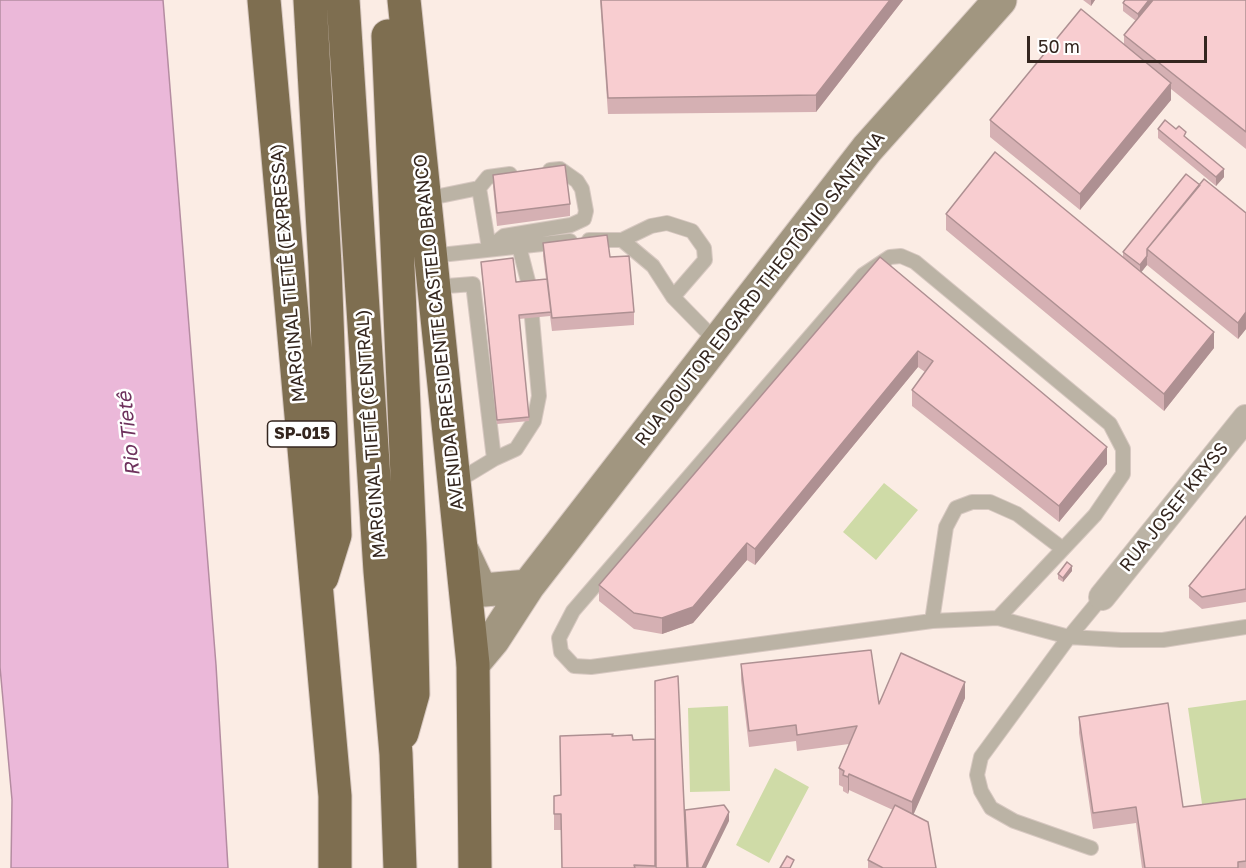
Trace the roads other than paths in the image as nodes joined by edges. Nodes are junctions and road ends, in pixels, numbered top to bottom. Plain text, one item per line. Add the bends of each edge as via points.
1 (264, 0) edge
2 (310, 0) edge
3 (343, 0) edge
4 (385, 0) edge
5 (404, 0) edge
6 (1000, 0) edge
7 (479, 188) junction
8 (425, 199) junction
9 (622, 240) junction
10 (519, 246) junction
11 (489, 248) junction
12 (432, 271) junction
13 (523, 280) edge
14 (673, 297) junction
15 (532, 318) edge
16 (717, 342) junction
17 (1246, 418) edge
18 (494, 459) junction
19 (454, 483) junction
20 (460, 547) junction
21 (1063, 549) junction
22 (528, 586) junction
23 (317, 596) junction
24 (1102, 597) joint
25 (998, 618) junction
26 (932, 621) junction
27 (1246, 627) edge
28 (1069, 637) junction
29 (472, 664) junction
30 (396, 754) junction
31 (1091, 848) dead end
32 (335, 868) edge
33 (400, 868) edge
34 (475, 868) edge

1 - 23 highway, MARGINAL TIETÊ (EXPRESSA) / SP-015
2 - 23 highway via 335,535
3 - 30 highway, MARGINAL TIETÊ (CENTRAL) via 380,571
4 - 30 highway via 410,533 413,683
5 - 8 highway, AVENIDA PRESIDENTE CASTELO BRANCO
6 - 16 street, RUA DOUTOR EDGARD THEOTÔNIO SANTANA via 867,149
7 - 8 lane
7 - 11 lane
7 - 11 lane via 488,177 560,169 577,181 586,211 584,219 571,225 504,236
8 - 12 highway, AVENIDA PRESIDENTE CASTELO BRANCO
9 - 10 lane
9 - 14 lane via 653,266
9 - 14 lane via 667,223 692,231 704,248 705,260
10 - 11 lane
10 - 13 lane
11 - 12 lane
12 - 18 lane via 478,284
12 - 19 highway, AVENIDA PRESIDENTE CASTELO BRANCO
14 - 16 lane
15 - 18 lane via 538,396 534,421 516,449
16 - 22 street, RUA DOUTOR EDGARD THEOTÔNIO SANTANA
17 - 24 street, RUA JOSEF KRYSS
18 - 19 lane
19 - 20 highway, AVENIDA PRESIDENTE CASTELO BRANCO
20 - 22 street via 484,590
20 - 29 highway, AVENIDA PRESIDENTE CASTELO BRANCO
21 - 25 lane
21 - 26 lane via 1017,514 990,502 972,502 956,508 946,527
21 - 26 lane via 1095,515 1123,474 1123,449 1110,424 915,262 901,256 890,257 862,275 573,611 558,638 561,652 574,666 591,667
22 - 29 street, RUA DOUTOR EDGARD THEOTÔNIO SANTANA via 493,640
23 - 32 highway, MARGINAL TIETÊ (EXPRESSA) / SP-015 via 335,796
24 - 28 lane
25 - 26 lane
25 - 28 lane
27 - 28 lane via 1163,640
28 - 31 lane via 981,757 977,775 991,808
29 - 34 highway, AVENIDA PRESIDENTE CASTELO BRANCO
30 - 33 highway, MARGINAL TIETÊ (CENTRAL)

